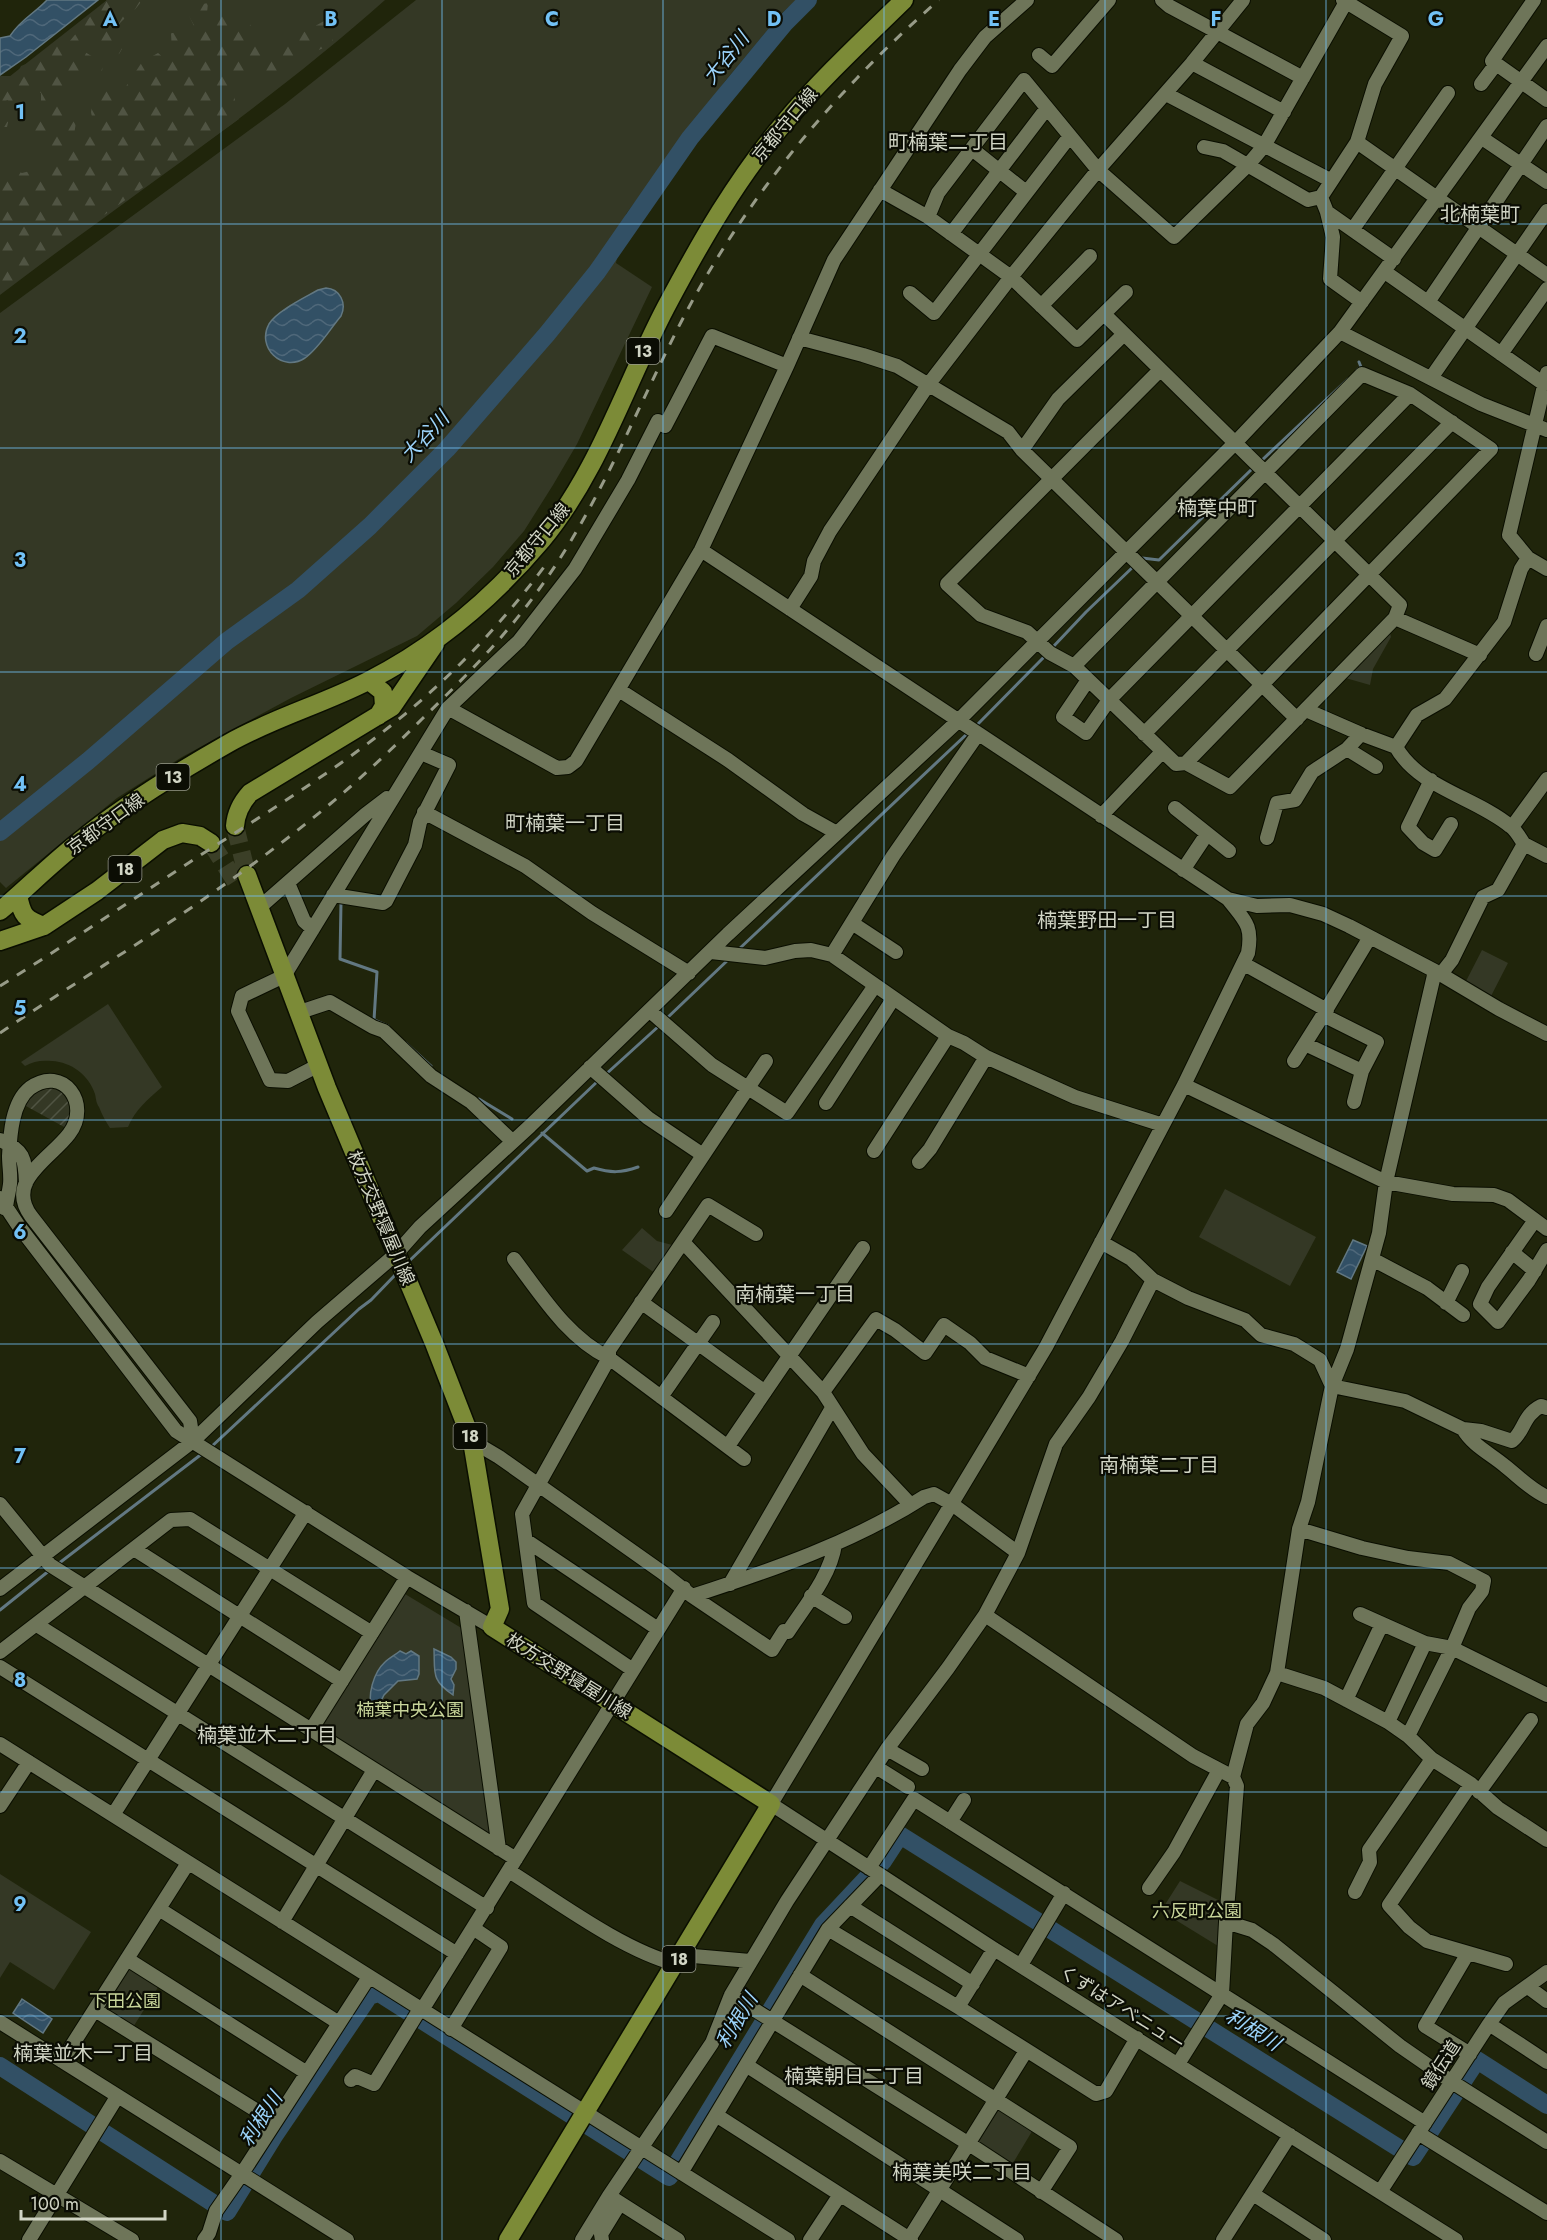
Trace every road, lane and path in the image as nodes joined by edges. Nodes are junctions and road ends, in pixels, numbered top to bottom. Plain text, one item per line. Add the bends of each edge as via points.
1 (904, 0) edge
2 (1027, 0) edge
3 (1109, 0) edge
4 (1162, 0) edge
5 (1243, 0) edge
6 (1534, 0) edge
7 (1345, 1) edge
8 (1218, 33) junction
9 (1547, 46) edge
10 (1039, 55) dead end
11 (1192, 63) junction
12 (1496, 64) junction
13 (1303, 78) junction
14 (1522, 82) junction
15 (1481, 84) dead end
16 (1448, 93) dead end
17 (1166, 94) junction
18 (1547, 100) edge
19 (1047, 108) junction
20 (1284, 112) junction
21 (1545, 134) edge
22 (1070, 136) junction
23 (1482, 138) junction
24 (1357, 142) junction
25 (1264, 146) junction
26 (1204, 147) dead end
27 (972, 149) junction
28 (1248, 165) junction
29 (1521, 165) junction
30 (1395, 168) junction
31 (1098, 170) junction
32 (999, 171) junction
33 (1330, 180) junction
34 (1547, 182) edge
35 (880, 190) junction
36 (1026, 192) junction
37 (1321, 197) junction
38 (1438, 198) junction
39 (1547, 211) edge
40 (1327, 212) junction
41 (928, 218) junction
42 (1479, 227) junction
43 (1353, 230) junction
44 (951, 234) junction
45 (979, 254) junction
46 (1517, 254) junction
47 (1090, 256) dead end
48 (1394, 259) junction
49 (1385, 272) junction
50 (1547, 275) edge
51 (1011, 277) junction
52 (1547, 289) edge
53 (1126, 292) dead end
54 (917, 295) dead end
55 (1362, 302) junction
56 (1428, 302) junction
57 (1041, 306) junction
58 (1104, 314) junction
59 (1465, 328) junction
60 (1340, 333) junction
61 (1124, 334) junction
62 (799, 338) junction
63 (1502, 354) junction
64 (787, 366) junction
65 (1160, 370) junction
66 (1431, 378) junction
67 (1546, 379) edge
68 (928, 385) junction
69 (1410, 394) junction
70 (1452, 422) junction
71 (1541, 428) edge
72 (1234, 443) junction
73 (1022, 450) junction
74 (1264, 472) junction
75 (1051, 478) junction
76 (1299, 507) junction
77 (1335, 542) junction
78 (701, 550) junction
79 (1126, 552) junction
80 (1528, 558) junction
81 (1547, 569) edge
82 (1369, 575) junction
83 (1156, 581) junction
84 (790, 609) junction
85 (1192, 616) junction
86 (1395, 618) junction
87 (1547, 626) edge
88 (447, 632) junction
89 (1038, 641) junction
90 (1227, 651) junction
91 (1536, 654) dead end
92 (1480, 655) junction
93 (1074, 666) junction
94 (1088, 680) junction
95 (369, 681) junction
96 (1262, 685) junction
97 (619, 690) junction
98 (1109, 700) junction
99 (448, 708) junction
100 (1301, 715) junction
101 (378, 716) junction
102 (958, 720) junction
103 (978, 734) junction
104 (1144, 734) junction
105 (1361, 734) junction
106 (1396, 747) junction
107 (1347, 749) junction
108 (1162, 752) junction
109 (420, 753) junction
110 (1186, 763) junction
111 (1376, 767) dead end
112 (1547, 779) edge
113 (1431, 780) junction
114 (392, 799) junction
115 (1175, 808) dead end
116 (424, 812) junction
117 (1101, 816) junction
118 (1451, 824) dead end
119 (235, 826) tunnel mouth
120 (1512, 826) junction
121 (837, 833) junction
122 (1207, 834) junction
123 (1267, 838) dead end
124 (211, 843) tunnel mouth
125 (1524, 844) junction
126 (1229, 851) dead end
127 (1547, 856) edge
128 (1183, 870) junction
129 (288, 883) junction
130 (18, 895) junction
131 (333, 896) junction
132 (1228, 899) junction
133 (260, 907) junction
134 (0, 911) edge
135 (852, 923) junction
136 (45, 926) junction
137 (313, 929) junction
138 (1370, 937) junction
139 (0, 941) edge
140 (711, 952) junction
141 (896, 952) dead end
142 (832, 956) junction
143 (1244, 964) junction
144 (689, 973) junction
145 (1438, 973) junction
146 (284, 976) junction
147 (874, 987) junction
148 (893, 999) junction
149 (650, 1011) junction
150 (300, 1012) junction
151 (1325, 1012) junction
152 (1547, 1034) edge
153 (948, 1036) junction
154 (1305, 1044) junction
155 (833, 1047) junction
156 (986, 1057) junction
157 (766, 1061) dead end
158 (854, 1061) junction
159 (1294, 1061) dead end
160 (319, 1065) junction
161 (590, 1067) junction
162 (1362, 1071) junction
163 (1184, 1085) junction
164 (748, 1088) junction
165 (1354, 1101) dead end
166 (826, 1104) dead end
167 (1163, 1125) junction
168 (512, 1141) junction
169 (5, 1142) edge
170 (874, 1151) dead end
171 (703, 1155) junction
172 (919, 1162) dead end
173 (1386, 1182) junction
174 (26, 1183) junction
175 (2, 1205) edge
176 (666, 1211) dead end
177 (1535, 1220) junction
178 (1547, 1229) edge
179 (756, 1234) dead end
180 (683, 1242) junction
181 (1101, 1242) junction
182 (863, 1248) dead end
183 (1547, 1250) edge
184 (1512, 1252) junction
185 (396, 1254) junction
186 (514, 1259) dead end
187 (1372, 1259) junction
188 (1462, 1271) dead end
189 (1535, 1271) junction
190 (1153, 1280) junction
191 (641, 1302) junction
192 (1446, 1303) junction
193 (1463, 1315) dead end
194 (713, 1322) dead end
195 (698, 1344) junction
196 (790, 1357) junction
197 (609, 1358) junction
198 (1029, 1376) junction
199 (1332, 1386) junction
200 (765, 1392) junction
201 (823, 1392) junction
202 (661, 1397) junction
203 (832, 1408) junction
204 (1547, 1408) edge
205 (1463, 1429) junction
206 (193, 1441) junction
207 (472, 1441) junction
208 (728, 1446) junction
209 (744, 1459) dead end
210 (538, 1485) junction
211 (1545, 1492) edge
212 (0, 1504) edge
213 (952, 1504) junction
214 (911, 1505) junction
215 (306, 1512) junction
216 (1299, 1529) junction
217 (526, 1541) junction
218 (835, 1544) junction
219 (134, 1549) junction
220 (1017, 1553) junction
221 (41, 1557) junction
222 (270, 1568) junction
223 (407, 1576) junction
224 (730, 1584) junction
225 (85, 1587) junction
226 (0, 1589) edge
227 (688, 1592) junction
228 (812, 1596) junction
229 (466, 1611) junction
230 (1360, 1614) dead end
231 (985, 1615) junction
232 (239, 1616) junction
233 (845, 1617) dead end
234 (1382, 1624) junction
235 (37, 1625) junction
236 (492, 1627) junction
237 (658, 1629) junction
238 (372, 1633) junction
239 (1425, 1643) junction
240 (1452, 1648) junction
241 (0, 1652) edge
242 (208, 1665) junction
243 (0, 1667) edge
244 (633, 1670) junction
245 (1277, 1673) junction
246 (342, 1681) junction
247 (1547, 1695) edge
248 (1346, 1700) junction
249 (612, 1703) junction
250 (177, 1713) junction
251 (1531, 1720) dead end
252 (1388, 1722) junction
253 (311, 1730) junction
254 (1408, 1736) junction
255 (0, 1744) edge
256 (887, 1749) junction
257 (1432, 1759) junction
258 (148, 1761) junction
259 (29, 1762) junction
260 (876, 1767) junction
261 (922, 1769) dead end
262 (374, 1770) junction
263 (1219, 1770) junction
264 (1233, 1777) junction
265 (908, 1787) dead end
266 (1475, 1788) junction
267 (964, 1800) dead end
268 (771, 1804) junction
269 (0, 1806) edge
270 (112, 1815) junction
271 (345, 1818) junction
272 (950, 1822) junction
273 (1547, 1840) edge
274 (828, 1842) junction
275 (499, 1849) junction
276 (188, 1863) junction
277 (512, 1865) junction
278 (316, 1866) junction
279 (874, 1872) junction
280 (1356, 1885) dead end
281 (1149, 1888) dead end
282 (1064, 1893) junction
283 (850, 1906) junction
284 (487, 1908) junction
285 (159, 1909) junction
286 (282, 1922) junction
287 (1226, 1922) junction
288 (473, 1928) junction
289 (828, 1929) junction
290 (994, 1949) junction
291 (1468, 1953) junction
292 (457, 1954) junction
293 (127, 1959) junction
294 (679, 1959) junction
295 (750, 1961) junction
296 (1506, 1964) dead end
297 (1021, 1965) junction
298 (1547, 1972) edge
299 (800, 1975) junction
300 (369, 1977) junction
301 (973, 1984) junction
302 (1528, 1987) junction
303 (1222, 1994) junction
304 (731, 1995) junction
305 (1547, 2001) edge
306 (958, 2007) junction
307 (94, 2010) junction
308 (418, 2013) junction
309 (773, 2021) junction
310 (0, 2022) edge
311 (339, 2023) junction
312 (1489, 2024) junction
313 (452, 2029) junction
314 (1137, 2038) junction
315 (1026, 2051) junction
316 (1470, 2054) junction
317 (62, 2061) junction
318 (1547, 2062) edge
319 (1178, 2064) junction
320 (746, 2065) junction
321 (307, 2073) junction
322 (351, 2080) dead end
323 (1452, 2082) junction
324 (117, 2097) junction
325 (996, 2100) junction
326 (716, 2115) junction
327 (582, 2119) junction
328 (275, 2122) junction
329 (1421, 2128) junction
330 (1290, 2135) junction
331 (1547, 2142) edge
332 (969, 2144) junction
333 (643, 2148) junction
334 (0, 2161) edge
335 (681, 2173) junction
336 (245, 2177) junction
337 (939, 2191) junction
338 (1041, 2192) junction
339 (1380, 2192) junction
340 (1253, 2194) junction
341 (57, 2195) junction
342 (839, 2196) junction
343 (614, 2200) junction
344 (1547, 2213) edge
345 (910, 2239) edge
346 (29, 2240) edge
347 (132, 2240) edge
348 (204, 2240) edge
349 (347, 2240) edge
350 (508, 2240) edge
351 (582, 2240) edge
352 (602, 2240) edge
353 (678, 2240) edge
354 (788, 2240) edge
355 (810, 2240) edge
356 (1017, 2240) edge
357 (1116, 2240) edge
358 (1223, 2240) edge
359 (1324, 2240) edge
360 (1456, 2240) edge

1 - 88 main road, 京都守口線 / 13 via 783,123 740,180 667,304 575,495 542,539 481,603
2 - 35 street via 985,37
3 - 10 street via 1052,66
4 - 8 street
5 - 8 street
6 - 12 street via 1492,61
7 - 13 street
7 - 24 street via 1402,36 1375,84
8 - 11 street
8 - 13 street
9 - 14 street
11 - 17 street
11 - 20 street
12 - 14 street
12 - 15 street
13 - 20 street
14 - 18 street
14 - 23 street
16 - 30 street
17 - 25 street
17 - 31 street
19 - 22 street
19 - 27 street via 1024,80
19 - 32 street
20 - 25 street
21 - 29 street
22 - 31 street
22 - 36 street
23 - 29 street
23 - 38 street
24 - 30 street
24 - 33 street
25 - 28 street
25 - 33 street
26 - 28 street via 1223,150
27 - 32 street
27 - 41 street via 939,193
28 - 31 street via 1174,237
28 - 37 street via 1308,200
29 - 34 street
29 - 42 street
30 - 38 street
30 - 43 street
31 - 51 street
32 - 36 street
32 - 44 street
33 - 37 street
35 - 41 street
35 - 62 street via 834,260
36 - 45 street
37 - 40 street
38 - 42 street
38 - 48 street
39 - 46 street
40 - 43 street
40 - 55 street via 1333,237 1330,279
41 - 44 street
42 - 46 street
42 - 56 street
43 - 48 street
44 - 45 street
45 - 51 street
45 - 54 street via 933,313
46 - 50 street
46 - 59 street
47 - 57 street
48 - 49 street
49 - 55 street
49 - 56 street
51 - 57 street
51 - 68 street
52 - 63 street
53 - 58 street
55 - 60 street
56 - 59 street
57 - 58 street via 1077,340
58 - 61 street
59 - 63 street
59 - 66 street
60 - 66 street
60 - 72 street
61 - 65 street
61 - 73 street via 1059,399
62 - 64 street
62 - 68 street via 897,366
63 - 67 street
64 - 78 street
64 - 99 street via 712,336 665,426 658,421 575,569 519,641
65 - 72 street
65 - 75 street
66 - 71 street
67 - 71 street
68 - 73 street via 1008,432
68 - 84 street via 830,531 814,561 811,576
69 - 70 street
69 - 74 street via 1362,374
69 - 76 street
70 - 77 street
70 - 82 street via 1491,449
71 - 80 street via 1509,536
72 - 74 street
72 - 79 street
73 - 75 street
74 - 76 street
74 - 83 street
75 - 79 street
75 - 89 street via 947,584 981,615 1027,632
76 - 77 street
76 - 85 street
77 - 82 street
77 - 90 street
78 - 84 street
78 - 97 street
79 - 83 street
79 - 89 street
80 - 81 street
80 - 92 street via 1521,568 1504,622
82 - 86 street via 1400,606
82 - 96 street
83 - 85 street
83 - 93 street
84 - 102 street
85 - 90 street
85 - 98 street
86 - 92 street
86 - 100 street
87 - 91 street
88 - 95 main road, 京都守口線 / 13
88 - 101 main road via 430,649 392,707
89 - 93 street via 1050,653
89 - 102 street
90 - 96 street
90 - 104 street
92 - 106 street via 1445,699 1417,715
93 - 94 street
94 - 98 street
94 - 98 street via 1063,717 1086,733
95 - 101 main road via 383,692 384,706
95 - 130 main road, 京都守口線 / 13 via 231,741 98,827
96 - 100 street
96 - 110 street
97 - 99 street via 576,761 568,767 556,768
97 - 121 street
98 - 104 street
99 - 109 street
100 - 105 street
100 - 110 street via 1230,787
101 - 119 main road via 250,793 242,802
102 - 103 street
102 - 121 street
103 - 117 street
103 - 135 street via 893,856
104 - 108 street
105 - 106 street
105 - 107 street
106 - 113 street via 1404,761
107 - 111 street
107 - 123 street via 1312,772 1295,800 1277,803
108 - 110 street via 1176,764
108 - 117 street
109 - 114 street
109 - 116 street via 449,765
112 - 120 street
113 - 118 street via 1408,827 1435,850
113 - 120 street
114 - 129 street via 387,798 366,814
114 - 131 street
115 - 122 street
116 - 131 street via 415,845 386,902
116 - 144 street via 525,866
117 - 128 street
120 - 125 street
121 - 140 street
122 - 126 street
122 - 128 street
124 - 136 main road, 18 via 182,833 163,840
125 - 127 street
125 - 145 street via 1498,891 1483,897 1452,960
128 - 132 street
129 - 133 street
129 - 137 street via 304,921
130 - 134 main road, 京都守口線 / 13
130 - 136 main road via 28,920
131 - 137 street
132 - 138 street via 1257,906 1290,905
132 - 143 street via 1251,935
133 - 146 main road, 枚方交野寝屋川線 / 18
133 - 146 main road, 枚方交野寝屋川線 / 18 via 242,878 252,918
135 - 141 street
135 - 142 street
136 - 139 main road, 18
137 - 146 street
138 - 145 street
138 - 151 street
140 - 142 street via 765,958 811,950
140 - 144 street
142 - 147 street
143 - 151 street
143 - 163 street
144 - 149 street
145 - 152 street
145 - 173 street
146 - 150 main road, 枚方交野寝屋川線 / 18
146 - 160 street via 242,996 238,1011 270,1080 288,1081
147 - 148 street
147 - 155 street
148 - 153 street
148 - 158 street
149 - 161 street
149 - 164 street via 712,1065
150 - 160 main road, 枚方交野寝屋川線 / 18
150 - 168 street via 330,1002 384,1031 431,1076 471,1102
151 - 154 street
151 - 162 street via 1377,1042
153 - 156 street
153 - 170 street
154 - 159 street
154 - 162 street
155 - 158 street
155 - 164 street via 787,1113
156 - 167 street via 1075,1097
156 - 172 street
157 - 164 street
158 - 166 street
160 - 185 main road, 枚方交野寝屋川線 / 18
161 - 168 street
161 - 171 street via 648,1118
162 - 165 street
163 - 167 street
163 - 173 street
164 - 171 street
167 - 181 street
168 - 185 street
169 - 174 street via 22,1155
169 - 174 street via 17,1104 32,1086 51,1080 74,1094 78,1112 74,1128
169 - 175 street via 10,1183
171 - 176 street
173 - 177 street via 1453,1194 1494,1195 1508,1200
173 - 187 street
174 - 206 street via 22,1194 28,1212 190,1421
175 - 206 street via 176,1431
177 - 178 street
177 - 184 street
179 - 180 street via 708,1205
180 - 191 street
180 - 196 street
181 - 190 street via 1131,1259
181 - 198 street
182 - 196 street
183 - 189 street
184 - 189 street
184 - 189 street via 1480,1304 1498,1322
185 - 206 street via 317,1322
185 - 207 main road, 枚方交野寝屋川線 / 18
186 - 197 street via 568,1328 591,1349
187 - 192 street via 1427,1288
187 - 199 street via 1347,1349
188 - 192 street
190 - 199 street via 1245,1320 1261,1335 1294,1344 1320,1359
190 - 220 street via 1089,1397 1056,1444
191 - 195 street
191 - 197 street via 609,1350
192 - 193 street
194 - 195 street
195 - 200 street
195 - 202 street
196 - 200 street
196 - 201 street
197 - 202 street
197 - 210 street
198 - 201 street via 985,1358 944,1325 924,1353 876,1319
198 - 213 street
199 - 205 street via 1405,1401
199 - 216 street
200 - 208 street
201 - 203 street
202 - 208 street
203 - 214 street via 864,1454
203 - 224 street
204 - 205 street via 1535,1409 1512,1441
205 - 211 street via 1470,1440
206 - 215 street
206 - 221 street
207 - 210 street
207 - 236 main road, 枚方交野寝屋川線 / 18 via 500,1609
208 - 209 street
210 - 217 street via 522,1514
210 - 227 street
212 - 221 street
213 - 214 street via 934,1494
213 - 220 street
213 - 268 street
214 - 218 street
215 - 222 street
215 - 223 street
216 - 240 street via 1362,1548 1449,1563 1484,1581
216 - 245 street
217 - 237 street
217 - 244 street via 534,1603
218 - 224 street
218 - 228 street via 833,1558
219 - 222 street via 171,1520 190,1519
219 - 225 street
219 - 232 street
220 - 231 street
221 - 225 street
221 - 226 street
222 - 232 street
222 - 238 street
223 - 229 street
223 - 238 street
224 - 227 street
225 - 235 street
225 - 242 street
227 - 228 street via 772,1650
227 - 237 street
228 - 233 street
229 - 236 street
229 - 275 street
230 - 234 street
231 - 256 street
231 - 263 street
232 - 242 street
232 - 246 street
234 - 239 street
234 - 248 street
235 - 241 street
235 - 250 street
236 - 249 main road, 枚方交野寝屋川線
237 - 244 street
238 - 246 street
239 - 240 street
239 - 252 street
240 - 247 street
240 - 254 street
242 - 250 street
242 - 253 street
243 - 258 street
244 - 249 street
245 - 248 street via 1324,1688
245 - 264 street via 1263,1703 1247,1724
246 - 253 street
248 - 252 street
249 - 268 main road, 枚方交野寝屋川線
249 - 277 street
250 - 258 street
250 - 271 street
251 - 266 street
252 - 254 street
253 - 262 street
254 - 257 street
255 - 259 street
256 - 260 street
256 - 261 street
257 - 266 street
257 - 280 street via 1369,1850 1370,1862
258 - 270 street
258 - 278 street
259 - 269 street
259 - 270 street
260 - 265 street
260 - 274 street
262 - 271 street
262 - 275 street
263 - 264 street
263 - 281 street via 1174,1852
264 - 287 street via 1237,1786
266 - 273 street
266 - 291 street via 1389,1905 1426,1941
267 - 272 street
268 - 274 street, くずはアベニュー
268 - 294 main road, 18
270 - 276 street
271 - 278 street
271 - 284 street
272 - 279 street via 914,1799
272 - 282 street
274 - 279 street, くずはアベニュー
274 - 295 street
275 - 277 street
276 - 285 street
276 - 286 street
277 - 284 street
277 - 294 street via 620,1939 657,1959
278 - 286 street
278 - 292 street
279 - 283 street
279 - 290 street, くずはアベニュー
282 - 297 street
282 - 303 street
283 - 289 street
283 - 301 street
284 - 288 street
285 - 293 street
285 - 311 street
286 - 300 street
287 - 303 street
287 - 323 street via 1252,1930 1273,1944 1400,2046
288 - 292 street
288 - 313 street via 501,1947
289 - 299 street
289 - 306 street
290 - 297 street, くずはアベニュー
290 - 301 street
291 - 296 street
291 - 316 street via 1425,2026
292 - 308 street
293 - 307 street
293 - 321 street
294 - 295 street
294 - 327 main road, 18
295 - 304 street
297 - 314 street, くずはアベニュー
298 - 302 street, 鏡伝道
299 - 309 street
299 - 325 street
300 - 308 street
300 - 311 street
301 - 306 street
302 - 305 street
302 - 312 street, 鏡伝道 via 1504,2003
303 - 319 street
303 - 329 street
304 - 309 street
304 - 333 street via 712,2043
306 - 315 street
307 - 317 street
307 - 328 street
308 - 313 street
308 - 322 street via 374,2084 355,2076
309 - 320 street
309 - 332 street
310 - 317 street
311 - 321 street
312 - 316 street, 鏡伝道
312 - 318 street
313 - 327 street
314 - 315 street via 1106,2091 1096,2094
314 - 319 street, くずはアベニュー
315 - 325 street
316 - 323 street, 鏡伝道
317 - 324 street
319 - 330 street, くずはアベニュー
320 - 326 street
320 - 337 street
321 - 328 street via 300,2093
323 - 329 street, 鏡伝道
323 - 331 street
324 - 336 street
324 - 341 street
325 - 332 street
325 - 338 street via 1070,2147
326 - 335 street
326 - 342 street
327 - 333 street
327 - 350 main road, 18
328 - 336 street
329 - 339 street, 鏡伝道
329 - 344 street
330 - 339 street, くずはアベニュー
330 - 340 street
332 - 337 street
332 - 338 street
333 - 335 street
333 - 343 street
334 - 341 street
335 - 354 street
336 - 348 street via 219,2206
336 - 349 street
337 - 345 street
337 - 356 street
338 - 357 street
339 - 360 street, くずはアベニュー
340 - 358 street
340 - 359 street
341 - 346 street
341 - 347 street
342 - 345 street
342 - 355 street
343 - 351 street
343 - 352 street
343 - 353 street

